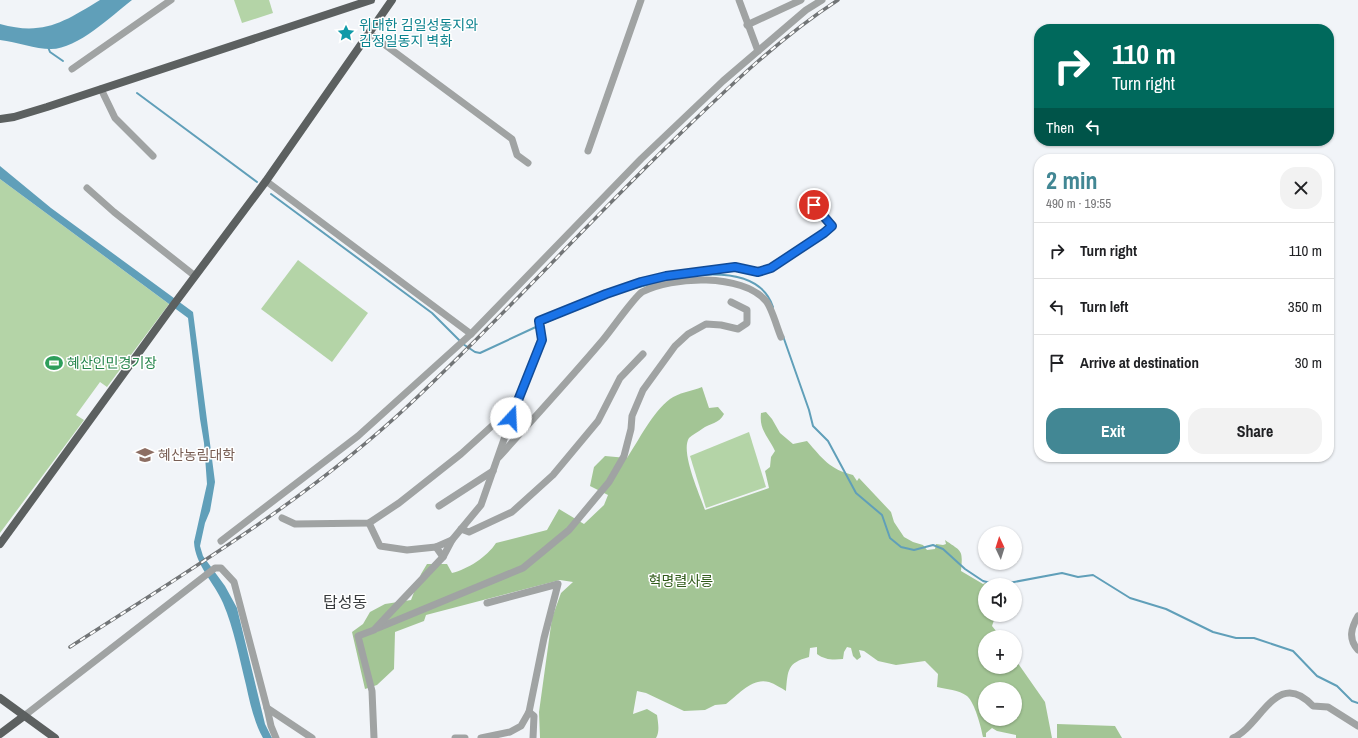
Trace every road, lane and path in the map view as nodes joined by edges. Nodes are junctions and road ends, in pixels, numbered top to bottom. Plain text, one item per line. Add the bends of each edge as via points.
1 (171, 0) edge
2 (371, 0) edge
3 (392, 0) edge
4 (641, 0) edge
5 (739, 0) edge
6 (801, 0) edge
7 (822, 0) edge
8 (747, 25) junction
9 (369, 33) junction
10 (758, 51) junction
11 (72, 69) dead end
12 (101, 89) junction
13 (0, 119) edge
14 (588, 150) dead end
15 (153, 156) dead end
16 (528, 163) dead end
17 (266, 181) junction
18 (87, 188) dead end
19 (814, 205) dead end
20 (195, 276) junction
21 (731, 302) dead end
22 (471, 334) junction
23 (781, 337) dead end
24 (643, 354) dead end
25 (516, 405) junction
26 (496, 460) junction
27 (493, 471) junction
28 (439, 506) dead end
29 (282, 518) dead end
30 (369, 523) junction
31 (461, 530) junction
32 (452, 540) junction
33 (221, 541) dead end
34 (0, 544) edge
35 (436, 547) junction
36 (443, 557) junction
37 (487, 603) dead end
38 (1358, 616) edge
39 (374, 630) junction
40 (1358, 650) edge
41 (0, 698) edge
42 (266, 708) junction
43 (529, 712) junction
44 (24, 716) junction
45 (1358, 726) edge
46 (0, 734) edge
47 (56, 738) edge
48 (276, 738) edge
49 (312, 738) edge
50 (374, 738) edge
51 (455, 738) edge
52 (465, 738) edge
53 (481, 738) edge
54 (533, 738) edge
55 (1233, 738) edge

1 - 11 street
2 - 12 main road
3 - 9 main road
4 - 14 street
5 - 8 street
6 - 8 street
7 - 10 street via 806,10
8 - 10 street
9 - 16 street via 512,139 517,155
9 - 17 main road
10 - 22 street via 641,159
12 - 13 main road via 14,117
12 - 15 street via 115,118
17 - 20 main road
17 - 22 street
18 - 20 street
19 - 25 street via 832,226 771,268 758,272 735,267 641,282 606,294 540,324 542,340
20 - 34 main road
21 - 39 street via 747,310 747,323 738,329 706,324 688,334 675,346 643,390 632,416 632,429 624,456 609,482 569,530 523,568
22 - 33 street via 358,436
23 - 26 street via 766,301 742,285 722,281 691,280 664,284 641,293 602,341
24 - 31 street via 620,378 598,421 552,475 512,512 469,532
25 - 26 street
25 - 30 street via 461,454
26 - 27 street
27 - 28 street
27 - 31 street via 481,505
29 - 30 street via 295,524
30 - 35 street via 380,546 407,550
31 - 32 street
32 - 35 street
32 - 36 street
35 - 36 street
36 - 39 street
37 - 43 street via 558,584
38 - 40 street via 1351,633 1352,642
39 - 50 street via 358,636 372,690
41 - 44 main road
42 - 44 street via 234,582 221,568 215,568
42 - 48 street
42 - 49 street
43 - 53 street via 515,729
43 - 54 street via 534,716
44 - 46 main road
44 - 47 main road
45 - 55 street via 1328,707 1313,706 1296,694 1284,694 1274,697 1252,723
51 - 52 street

